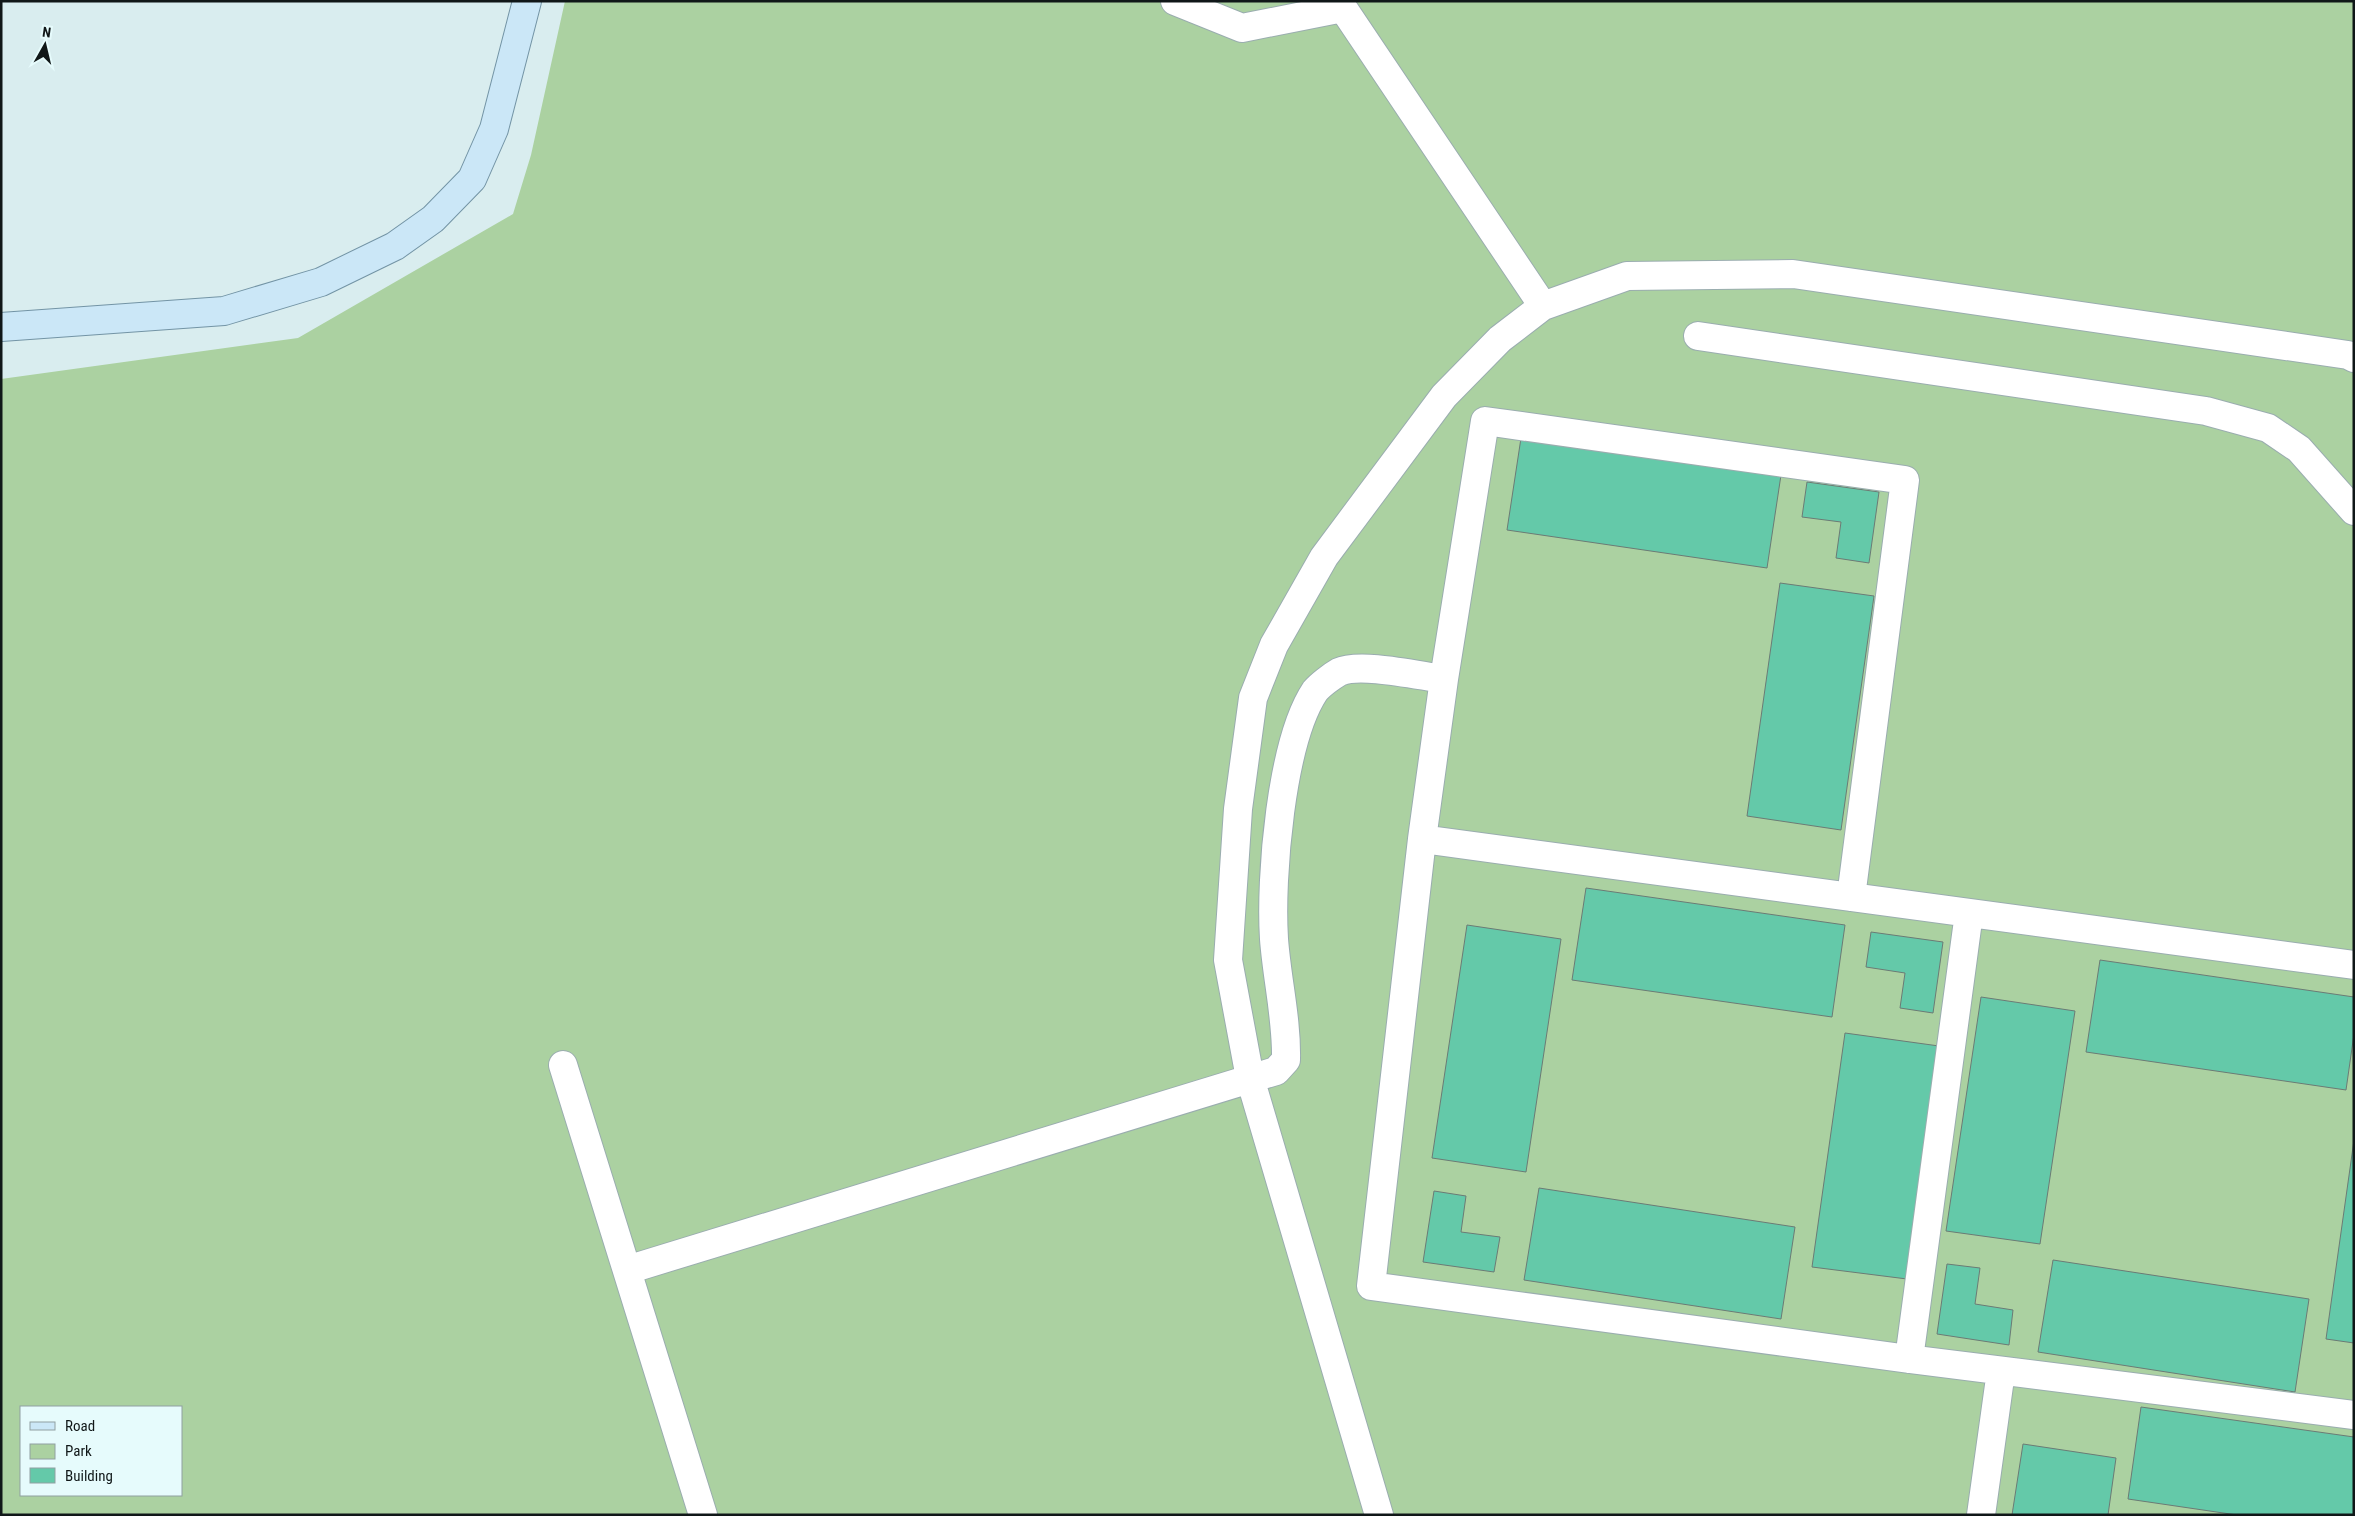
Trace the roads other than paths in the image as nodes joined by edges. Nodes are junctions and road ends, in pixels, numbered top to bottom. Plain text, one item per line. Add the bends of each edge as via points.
1 (527, 1) edge
2 (1175, 1) edge
3 (1344, 5) edge
4 (1543, 306) junction
5 (1, 327) edge
6 (1698, 336) dead end
7 (2354, 358) edge
8 (2354, 512) edge
9 (1444, 679) junction
10 (1422, 840) junction
11 (1851, 897) junction
12 (1969, 913) junction
13 (2354, 965) edge
14 (563, 1065) dead end
15 (1250, 1078) junction
16 (626, 1270) junction
17 (1910, 1359) junction
18 (2001, 1371) junction
19 (2354, 1415) edge
20 (703, 1515) edge
21 (1379, 1515) edge
22 (1981, 1515) edge

1 - 5 main road via 494,129 472,179 433,219 395,246 321,282 224,311
2 - 3 lane via 1242,28
3 - 4 lane
4 - 7 lane via 1627,276 1793,274
4 - 15 lane via 1500,339 1438,403 1324,557 1274,645 1253,698 1238,808 1228,960
6 - 8 lane via 2206,411 2268,428 2299,449
9 - 10 lane
9 - 11 lane via 1485,421 1905,480
9 - 15 lane via 1364,668 1340,672 1316,690 1299,726 1284,785 1273,889 1274,940 1287,1036 1286,1060 1276,1071
10 - 11 lane
10 - 17 lane via 1371,1286
11 - 12 lane
12 - 13 lane
12 - 17 lane
14 - 16 lane
15 - 16 lane
15 - 21 lane
16 - 20 lane
17 - 18 lane
18 - 19 lane
18 - 22 lane

